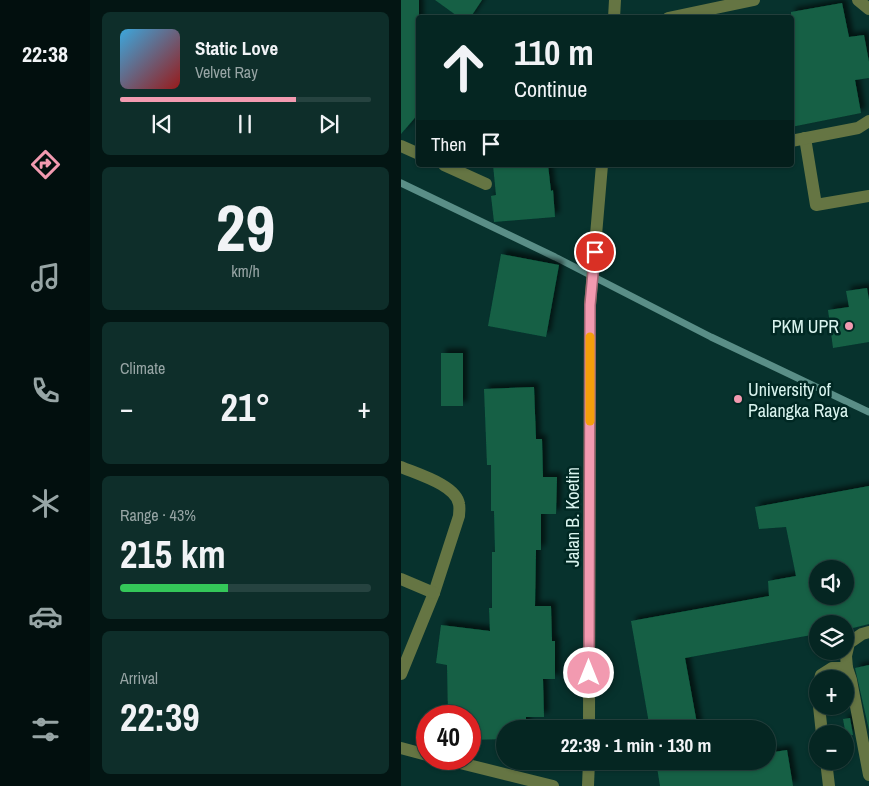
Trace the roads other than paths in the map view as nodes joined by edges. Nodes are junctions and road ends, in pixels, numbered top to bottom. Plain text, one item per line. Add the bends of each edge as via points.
1 (615, 0) edge
2 (754, 0) edge
3 (858, 0) edge
4 (869, 9) edge
5 (613, 15) edge
6 (682, 15) edge
7 (869, 121) edge
8 (805, 138) junction
9 (794, 140) edge
10 (401, 146) edge
11 (416, 153) edge
12 (448, 167) edge
13 (602, 167) edge
14 (486, 184) dead end
15 (869, 196) edge
16 (401, 467) edge
17 (401, 579) edge
18 (434, 593) junction
19 (869, 632) edge
20 (847, 668) junction
21 (829, 670) edge
22 (401, 674) edge
23 (589, 720) edge
24 (401, 748) edge
25 (416, 752) edge
26 (481, 768) edge
27 (589, 770) edge
28 (827, 770) edge
29 (869, 775) edge
30 (553, 786) edge
31 (588, 786) edge
32 (829, 786) edge

1 - 5 street
2 - 6 street
3 - 4 street
7 - 8 street via 858,128
8 - 9 street
8 - 15 street via 816,205
10 - 11 street
12 - 14 street
13 - 23 street, Jalan B. Koetin via 590,305
16 - 18 street via 451,490 459,503 459,516
17 - 18 street
18 - 22 street
19 - 20 street via 849,643
20 - 21 street
20 - 29 street
24 - 25 street
26 - 30 street
27 - 31 street
28 - 32 street

